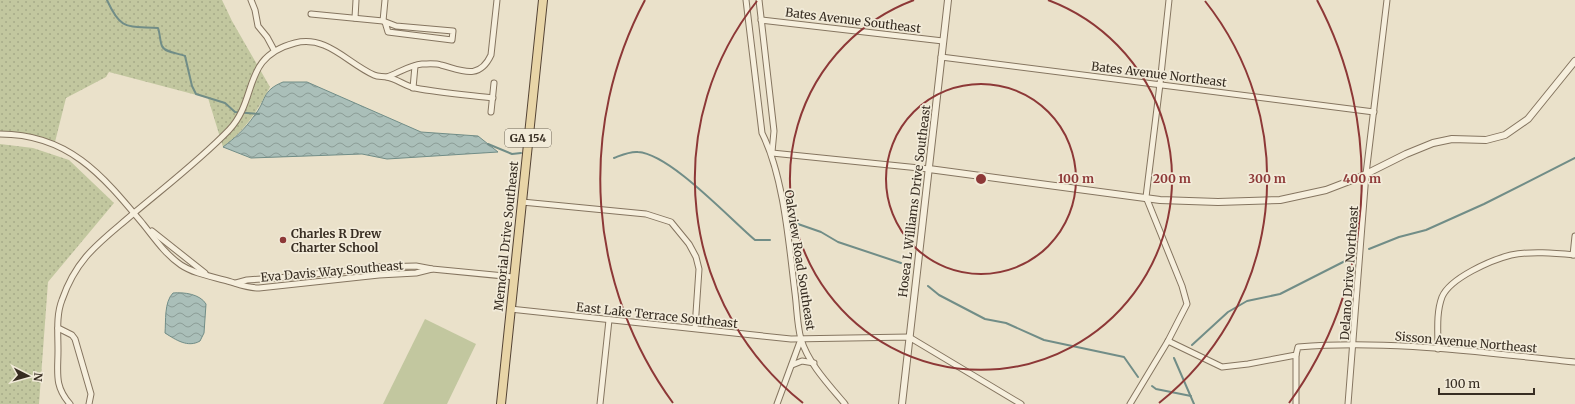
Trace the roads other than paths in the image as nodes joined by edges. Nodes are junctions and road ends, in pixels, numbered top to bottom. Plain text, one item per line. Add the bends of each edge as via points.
1 (251, 0) edge
2 (356, 0) edge
3 (385, 0) edge
4 (497, 0) edge
5 (544, 0) edge
6 (746, 0) edge
7 (758, 0) edge
8 (948, 0) edge
9 (1169, 0) edge
10 (1387, 0) edge
11 (311, 14) dead end
12 (354, 18) junction
13 (761, 20) junction
14 (384, 21) junction
15 (943, 41) junction
16 (274, 50) junction
17 (941, 57) junction
18 (1575, 61) edge
19 (415, 66) junction
20 (387, 77) junction
21 (494, 83) dead end
22 (1160, 84) junction
23 (413, 88) junction
24 (492, 98) junction
25 (491, 112) dead end
26 (1374, 112) junction
27 (0, 134) edge
28 (772, 153) junction
29 (928, 169) junction
30 (1366, 174) junction
31 (1146, 197) junction
32 (522, 202) junction
33 (133, 214) junction
34 (1575, 236) edge
35 (1574, 255) edge
36 (432, 269) junction
37 (514, 276) junction
38 (235, 283) junction
39 (510, 310) junction
40 (609, 320) junction
41 (58, 328) junction
42 (695, 328) junction
43 (909, 337) junction
44 (801, 339) junction
45 (1168, 341) junction
46 (1354, 345) junction
47 (1438, 349) junction
48 (1296, 355) junction
49 (1575, 362) edge
50 (814, 363) junction
51 (792, 365) junction
52 (70, 404) edge
53 (89, 404) edge
54 (501, 404) edge
55 (600, 404) edge
56 (777, 404) edge
57 (845, 404) edge
58 (902, 404) edge
59 (1021, 404) edge
60 (1130, 404) edge
61 (1296, 404) edge
62 (1348, 404) edge

1 - 16 street via 258,26
2 - 12 street
3 - 14 street
4 - 19 street via 491,55 482,67 464,73 436,64
5 - 32 main road, Memorial Drive Southeast / GA 154
6 - 28 street, Oakview Road Southeast via 762,133
7 - 13 street, Oakview Road Southeast
8 - 15 street, Hosea L Williams Drive Southeast
9 - 22 street
10 - 26 street, Delano Drive Northeast
11 - 12 street
12 - 14 street
13 - 15 street, Bates Avenue Southeast
13 - 28 street, Oakview Road Southeast via 774,131
14 - 14 street via 396,26 453,32 452,40 388,32
15 - 17 street, Hosea L Williams Drive Southeast
16 - 20 street via 294,43 314,42 332,49 375,76
16 - 33 street via 258,67 242,113 230,129
17 - 22 street, Bates Avenue Northeast
17 - 29 street, Hosea L Williams Drive Southeast
18 - 30 street via 1541,105 1513,131 1486,140 1452,139 1433,143
19 - 20 street
19 - 23 street
20 - 23 street
21 - 24 street
22 - 26 street, Bates Avenue Northeast
22 - 31 street
23 - 24 street
24 - 25 street
26 - 30 street, Delano Drive Northeast
27 - 33 street, Eva Davis Way Southeast via 40,138 75,154 96,171
28 - 29 street
28 - 44 street, Oakview Road Southeast via 788,237
29 - 31 street
29 - 43 street, Hosea L Williams Drive Southeast
30 - 31 street via 1326,190 1280,200 1182,202
30 - 46 street, Delano Drive Northeast
31 - 45 street via 1187,299 1187,307
32 - 37 main road, Memorial Drive Southeast / GA 154
32 - 42 street via 646,214 671,222 696,257 699,268
33 - 38 street, Eva Davis Way Southeast via 207,275
33 - 41 street via 96,244 78,265 62,300
34 - 35 street
35 - 47 street via 1536,253 1511,256 1474,270 1453,283 1443,297 1438,317
36 - 37 street, Eva Davis Way Southeast
36 - 38 street, Eva Davis Way Southeast via 416,266 375,267
36 - 38 street, Eva Davis Way Southeast via 416,273 259,288 248,288
37 - 39 main road, Memorial Drive Southeast / GA 154
39 - 40 street, East Lake Terrace Southeast
39 - 54 main road, Memorial Drive Southeast / GA 154
40 - 42 street, East Lake Terrace Southeast
40 - 55 street
41 - 52 street via 59,390
41 - 53 street via 72,335 75,340 91,394
42 - 44 street, East Lake Terrace Southeast
43 - 44 street, East Lake Terrace Southeast
43 - 58 street, Hosea L Williams Drive Southeast
43 - 59 street
44 - 50 street, Oakview Road Southeast
44 - 51 street
45 - 48 street via 1222,367
45 - 60 street
46 - 47 street, Sisson Avenue Northeast
46 - 48 street, Sisson Avenue Northeast via 1298,347
46 - 62 street, Delano Drive Northeast
47 - 49 street, Sisson Avenue Northeast
48 - 61 street
50 - 51 street via 802,361
50 - 57 street, Oakview Road Southeast
51 - 56 street

